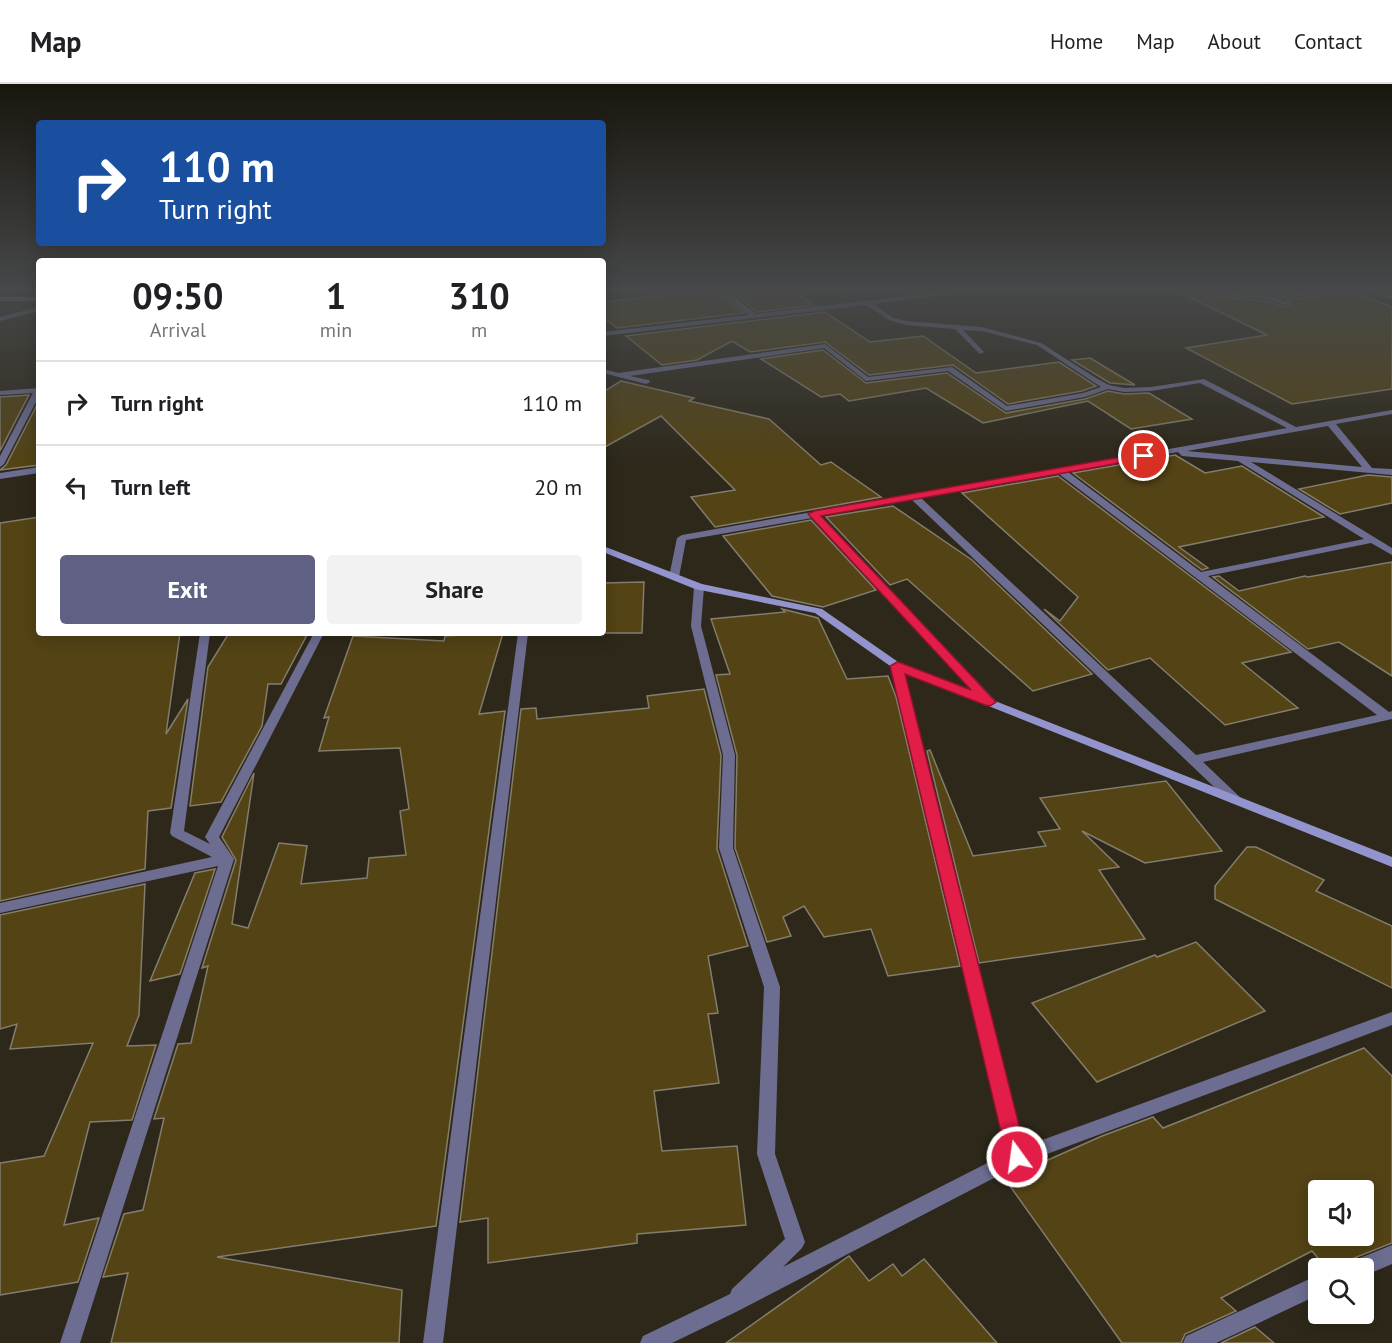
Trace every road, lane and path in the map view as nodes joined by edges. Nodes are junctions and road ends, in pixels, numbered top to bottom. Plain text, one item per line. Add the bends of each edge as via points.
1 (812, 348) edge
2 (827, 348) edge
3 (976, 348) edge
4 (1045, 348) edge
5 (980, 352) dead end
6 (606, 372) edge
7 (618, 375) junction
8 (646, 382) dead end
9 (1107, 387) junction
10 (36, 390) edge
11 (0, 393) edge
12 (36, 394) edge
13 (1392, 412) edge
14 (1330, 423) junction
15 (1295, 429) junction
16 (1166, 452) junction
17 (1239, 459) junction
18 (0, 464) edge
19 (36, 470) edge
20 (1370, 470) junction
21 (1061, 471) junction
22 (1392, 472) edge
23 (0, 476) edge
24 (914, 497) junction
25 (814, 514) junction
26 (1373, 540) junction
27 (606, 550) edge
28 (1392, 552) edge
29 (1200, 575) junction
30 (674, 577) junction
31 (699, 587) junction
32 (205, 636) edge
33 (317, 636) edge
34 (523, 636) edge
35 (897, 666) junction
36 (990, 702) junction
37 (1389, 715) edge
38 (1193, 760) junction
39 (1236, 800) junction
40 (227, 860) junction
41 (1392, 862) edge
42 (0, 908) edge
43 (1392, 1018) edge
44 (1017, 1157) junction
45 (1392, 1254) edge
46 (1374, 1262) edge
47 (1308, 1291) edge
48 (729, 1305) junction
49 (70, 1343) edge
50 (433, 1343) edge
51 (650, 1343) edge
52 (1193, 1343) edge

1 - 7 street
2 - 9 street via 866,379 949,369 1006,409
3 - 5 street
4 - 9 street
6 - 7 street
7 - 8 street
9 - 15 street via 1124,390 1200,381
10 - 11 street
12 - 18 street
13 - 14 street
14 - 15 street
14 - 20 street
15 - 16 street
16 - 17 street
16 - 21 street
17 - 20 street
17 - 26 street
19 - 23 street
20 - 22 street
21 - 24 street
21 - 29 street
24 - 25 street
24 - 38 street
25 - 30 street via 682,538
25 - 36 street
26 - 28 street
26 - 29 street
27 - 30 main road
29 - 37 street
30 - 31 main road
31 - 35 main road via 818,612
31 - 48 street via 696,626 729,755 726,848 772,987 766,1154 795,1242
32 - 40 street via 177,833
33 - 40 street via 212,837
34 - 50 street
35 - 36 main road
35 - 44 street
36 - 39 main road
37 - 38 street
38 - 39 street
39 - 41 main road
40 - 42 street
40 - 49 street
43 - 44 street
44 - 48 street
45 - 46 street
47 - 52 street
48 - 51 street

